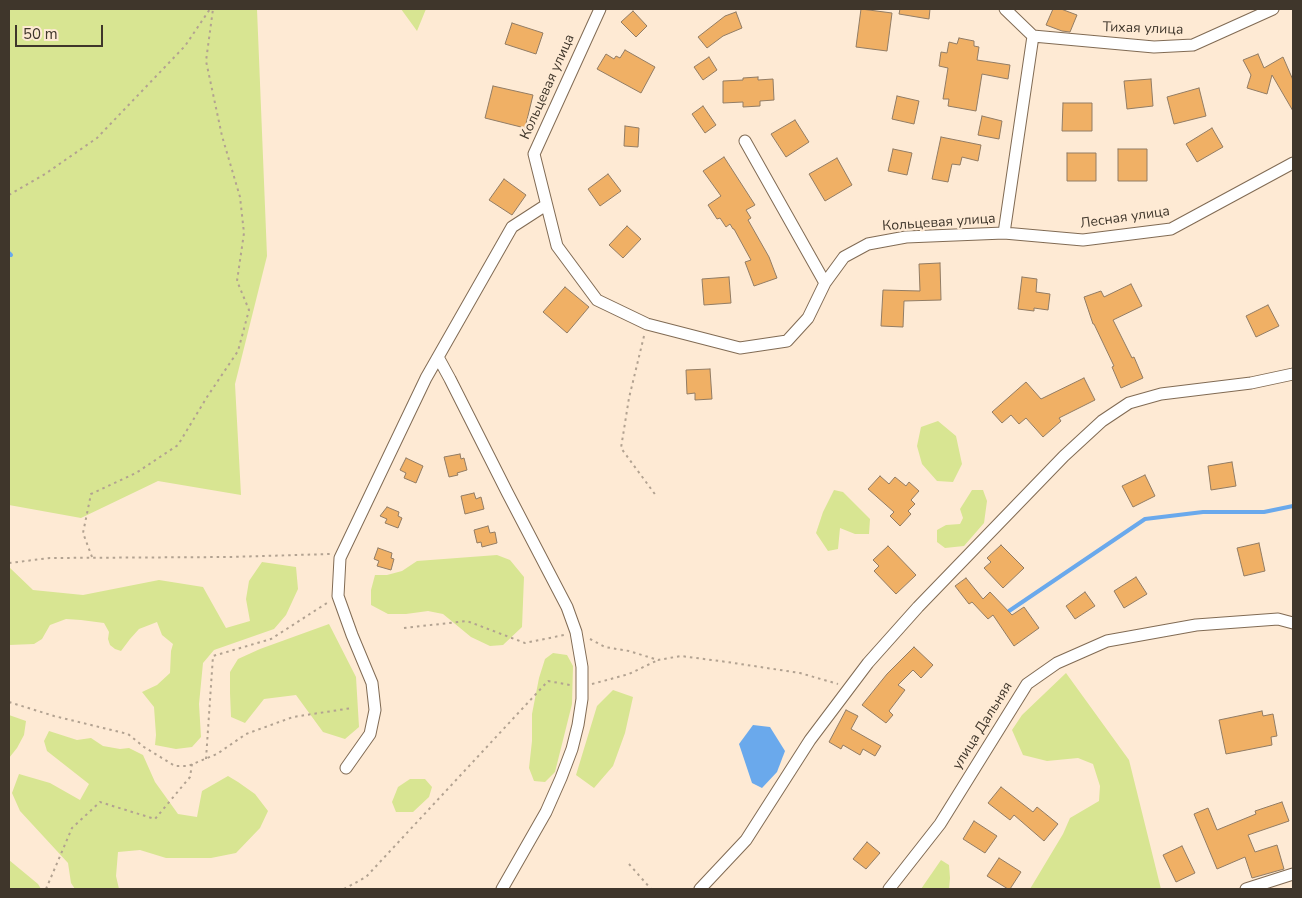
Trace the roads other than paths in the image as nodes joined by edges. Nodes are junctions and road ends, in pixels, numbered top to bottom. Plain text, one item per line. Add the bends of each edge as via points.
1 (600, 9) edge
2 (1006, 9) edge
3 (1273, 9) edge
4 (1033, 36) junction
5 (745, 141) dead end
6 (1293, 163) edge
7 (546, 205) junction
8 (1004, 233) junction
9 (824, 283) junction
10 (438, 357) junction
11 (1293, 374) edge
12 (1293, 622) edge
13 (346, 768) dead end
14 (1293, 874) edge
15 (502, 889) edge
16 (700, 889) edge
17 (889, 889) edge
18 (1246, 889) edge

1 - 7 street, Кольцевая улица via 534,154
2 - 4 street
3 - 4 street, Тихая улица via 1193,46 1154,47
4 - 8 street, Кольцевая улица
5 - 9 street
6 - 8 street, Лесная улица via 1171,229 1083,240
7 - 9 street, Кольцевая улица via 556,246 598,300 647,324 740,348 787,341 808,318
7 - 10 street via 512,228
8 - 9 street, Кольцевая улица via 906,237 868,244 844,257
10 - 13 street via 340,558 338,596 372,683 375,710 370,734
10 - 15 street via 567,607 576,632 582,667 582,699 572,748 546,812
11 - 16 street via 1251,383 1161,394 1129,403 1102,421 918,607 868,664 810,740 746,840
12 - 17 street, улица Дальняя via 1196,625 1107,641 1057,663 1027,684 940,824
14 - 18 street

